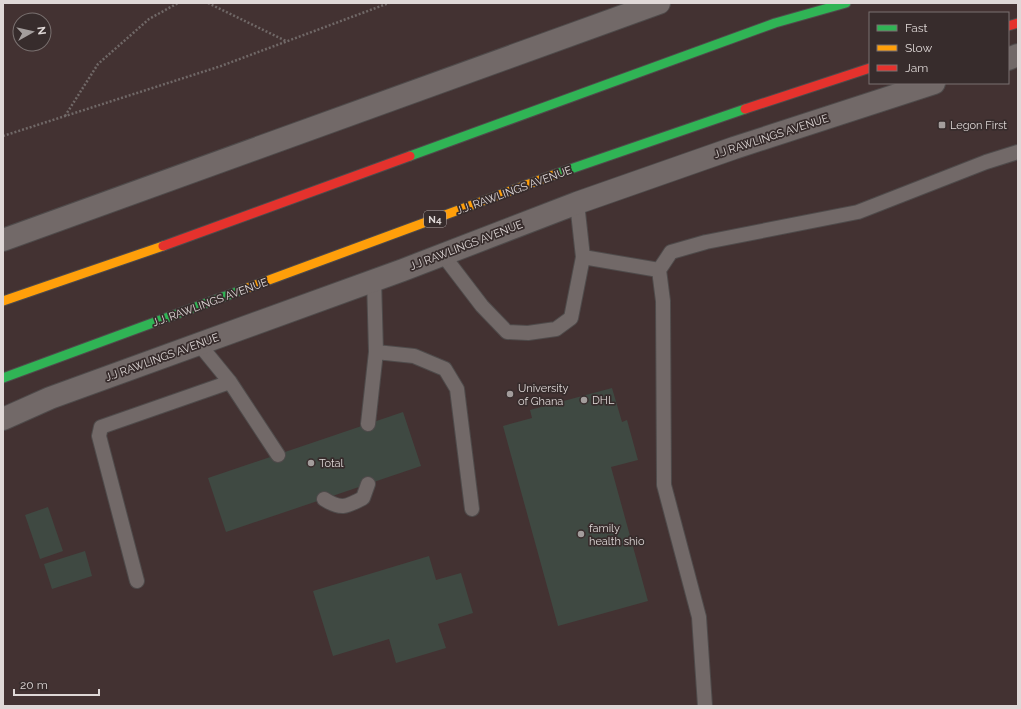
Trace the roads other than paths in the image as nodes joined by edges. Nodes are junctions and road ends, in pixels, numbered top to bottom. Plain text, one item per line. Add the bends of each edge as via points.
1 (660, 3) edge
2 (846, 3) edge
3 (869, 68) edge
4 (931, 84) edge
5 (1018, 152) edge
6 (576, 203) junction
7 (3, 240) edge
8 (443, 255) junction
9 (583, 257) junction
10 (659, 270) junction
11 (374, 279) junction
12 (3, 301) edge
13 (199, 344) junction
14 (376, 352) junction
15 (3, 378) edge
16 (230, 382) junction
17 (3, 419) edge
18 (368, 424) dead end
19 (278, 455) dead end
20 (368, 484) dead end
21 (324, 499) dead end
22 (472, 509) dead end
23 (137, 581) dead end
24 (705, 706) edge

1 - 7 street
2 - 12 highway via 775,23 203,232
3 - 15 highway, J.J. RAWLINGS AVENUE / N4 via 561,172
4 - 6 street, J.J RAWLINGS AVENUE
5 - 10 lane via 858,212 706,242 671,252
6 - 8 street, J.J RAWLINGS AVENUE
6 - 9 lane
8 - 9 lane via 482,306 507,332 528,333 556,329 572,318
8 - 11 street, J.J RAWLINGS AVENUE
9 - 10 lane
10 - 24 lane via 663,301 664,485 698,617
11 - 13 street, J.J RAWLINGS AVENUE
11 - 14 lane
13 - 16 lane
13 - 17 street, J.J RAWLINGS AVENUE via 50,398
14 - 18 lane
14 - 22 lane via 414,356 445,369 449,375 457,389
16 - 19 lane
16 - 23 lane via 101,427 98,436
20 - 21 lane via 363,498 349,505 335,506

